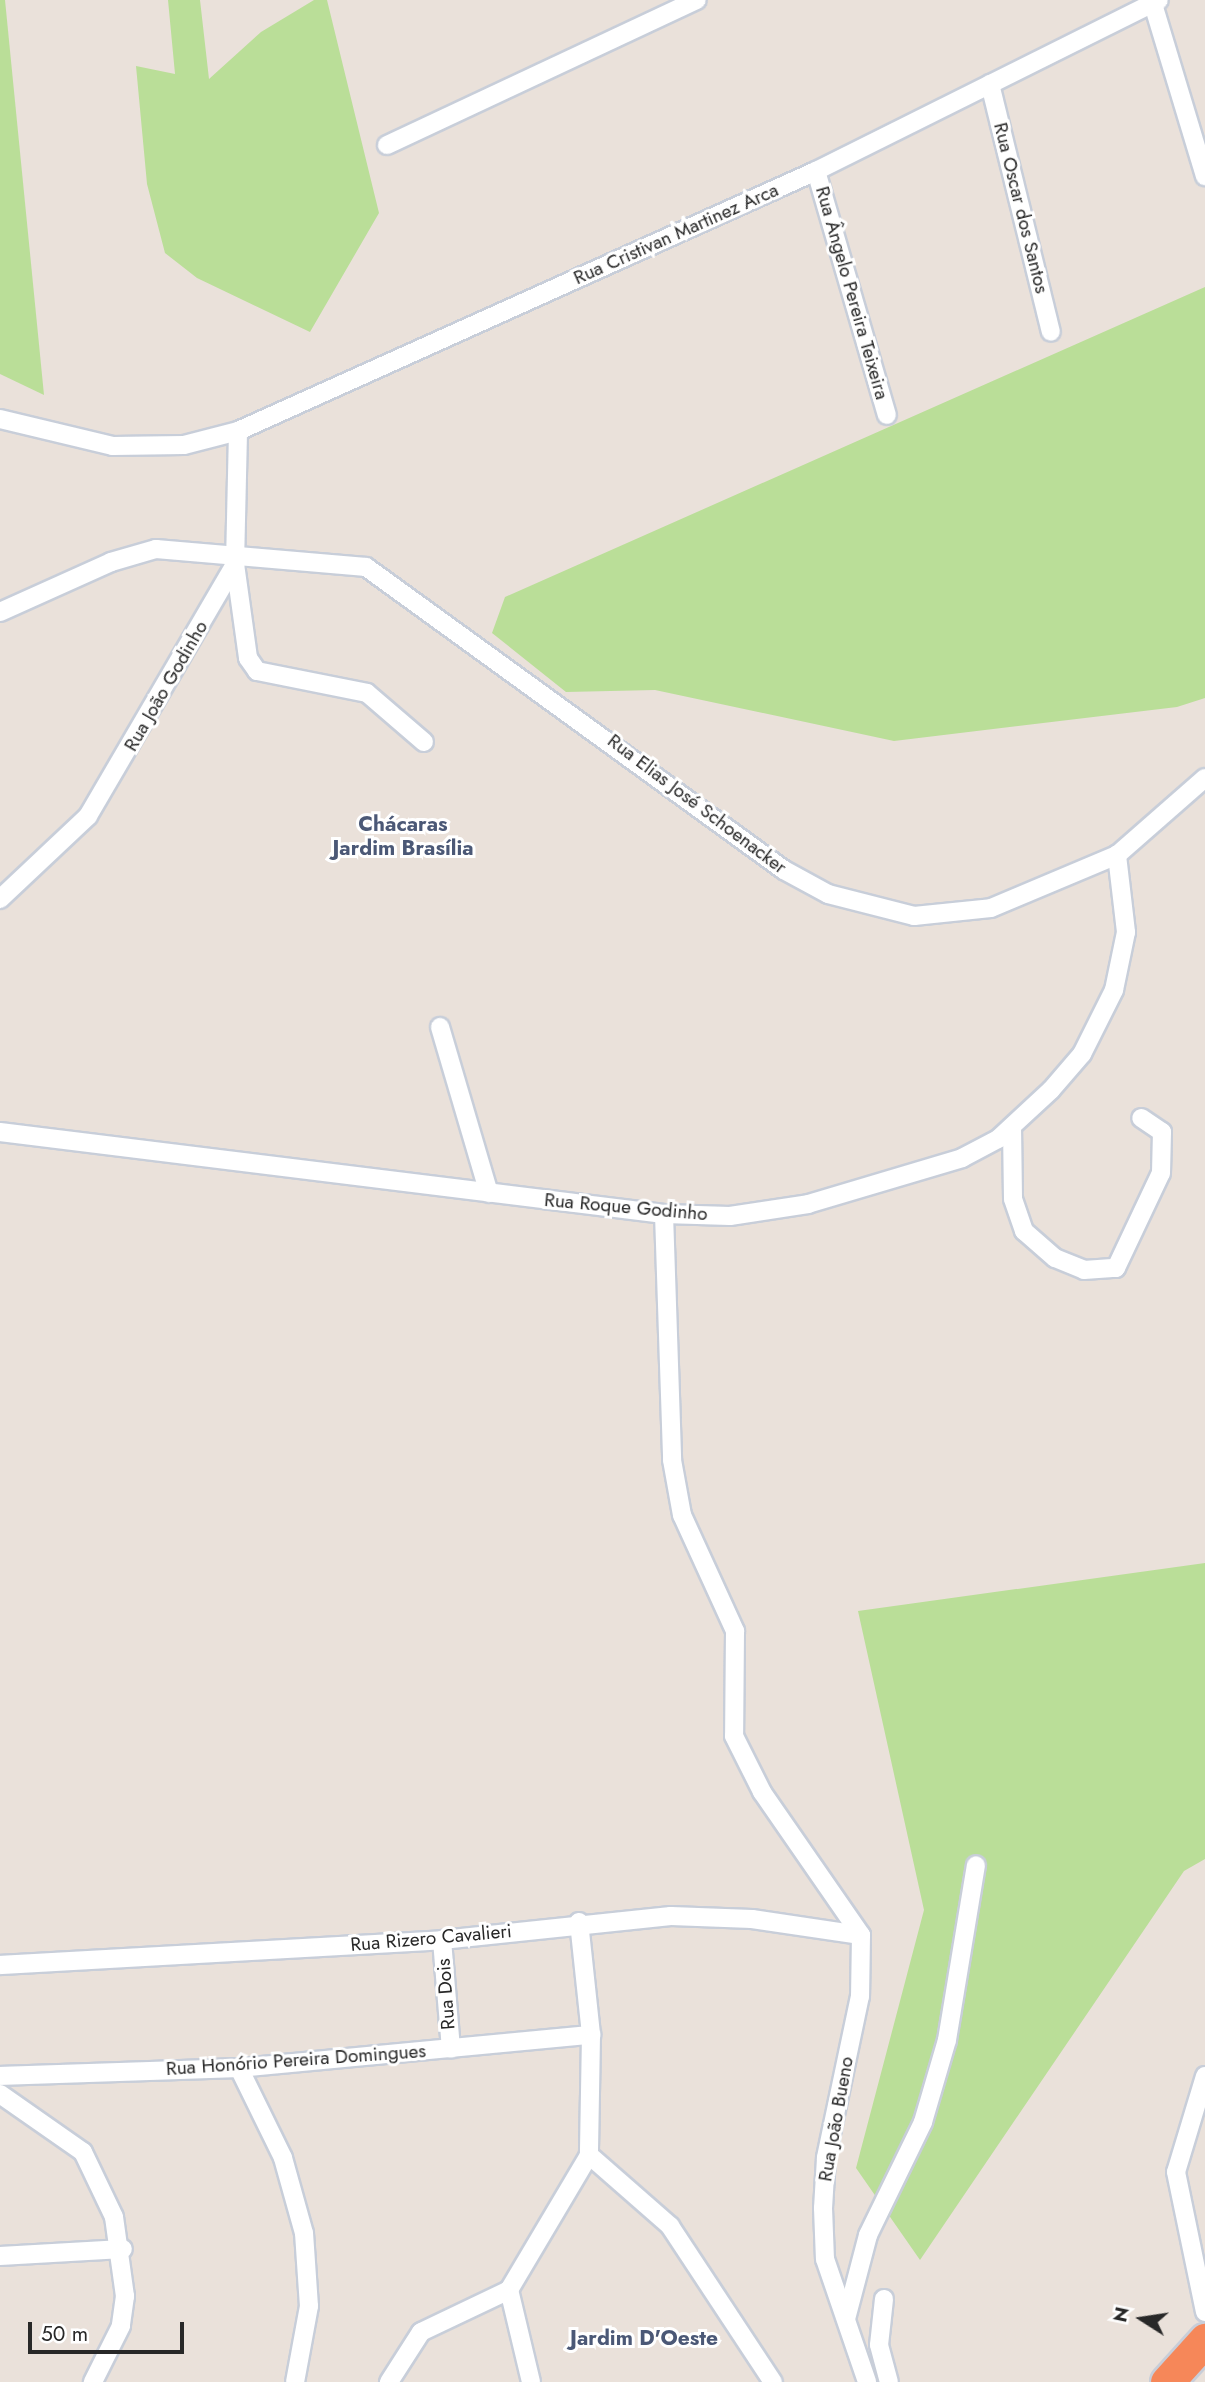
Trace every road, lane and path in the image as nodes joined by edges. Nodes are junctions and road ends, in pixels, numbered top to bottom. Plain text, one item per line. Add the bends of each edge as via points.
1 (697, 0) edge
2 (1156, 2) edge
3 (990, 83) junction
4 (387, 145) dead end
5 (816, 171) junction
6 (1205, 176) edge
7 (1051, 332) dead end
8 (887, 415) dead end
9 (0, 419) edge
10 (238, 431) junction
11 (236, 558) junction
12 (0, 612) edge
13 (424, 742) dead end
14 (1205, 778) edge
15 (1117, 855) junction
16 (0, 899) edge
17 (440, 1027) dead end
18 (1141, 1118) dead end
19 (1012, 1127) junction
20 (0, 1132) edge
21 (489, 1193) junction
22 (664, 1214) junction
23 (976, 1865) dead end
24 (579, 1922) junction
25 (861, 1935) junction
26 (442, 1940) junction
27 (0, 1965) edge
28 (592, 2035) junction
29 (451, 2049) junction
30 (239, 2068) junction
31 (0, 2076) edge
32 (1205, 2076) edge
33 (0, 2094) edge
34 (589, 2155) junction
35 (123, 2249) junction
36 (0, 2256) edge
37 (509, 2290) junction
38 (884, 2299) dead end
39 (1205, 2312) edge
40 (846, 2319) junction
41 (1205, 2340) edge
42 (93, 2382) edge
43 (295, 2382) edge
44 (389, 2382) edge
45 (531, 2382) edge
46 (773, 2382) edge
47 (867, 2382) edge
48 (890, 2382) edge
49 (1167, 2382) edge

1 - 4 street
2 - 3 street, Rua Cristivan Martinez Arca
2 - 6 street
3 - 5 street, Rua Cristivan Martinez Arca
3 - 7 street, Rua Oscar dos Santos
5 - 8 street, Rua Ângelo Pereira Teixeira
5 - 10 street, Rua Cristivan Martinez Arca
9 - 10 street, Rua Cristivan Martinez Arca via 113,446 184,445
10 - 11 street, Rua João Godinho
11 - 12 street, Rua Elias José Schoenacker via 156,550 111,562
11 - 13 street via 248,658 257,671 368,693
11 - 15 street, Rua Elias José Schoenacker via 346,561 388,579 763,855 828,894 869,908 952,917 991,908
11 - 16 street, Rua João Godinho via 88,816
14 - 15 street, Rua Elias José Schoenacker
15 - 19 street, Rua Roque Godinho via 1126,932 1110,1000 1082,1054
17 - 21 street
18 - 19 street via 1162,1132 1161,1173 1116,1268 1084,1270 1055,1258 1024,1231 1013,1199
19 - 22 street, Rua Roque Godinho via 962,1158 908,1178 808,1204 730,1216
20 - 21 street, Rua Roque Godinho
21 - 22 street, Rua Roque Godinho
22 - 25 street via 672,1460 682,1515 739,1649 734,1736 762,1793
23 - 40 street via 947,2040 923,2122 869,2235
24 - 25 street, Rua Rizero Cavalieri via 706,1915
24 - 26 street, Rua Rizero Cavalieri
24 - 28 street
25 - 40 street, Rua João Bueno via 860,1996 826,2158 823,2208 825,2259
26 - 27 street, Rua Rizero Cavalieri
26 - 29 street, Rua Dois
28 - 29 street, Rua Honório Pereira Domingues
28 - 34 street
29 - 30 street, Rua Honório Pereira Domingues
30 - 31 street, Rua Honório Pereira Domingues
30 - 43 street via 283,2158 304,2232 309,2306
32 - 39 street via 1176,2172
33 - 35 street via 83,2152 104,2189
34 - 37 street
34 - 46 street via 670,2226
35 - 36 street
35 - 42 street via 121,2326
37 - 44 street via 421,2332
37 - 45 street
38 - 48 street via 879,2345
40 - 47 street, Rua João Bueno
41 - 49 highway

